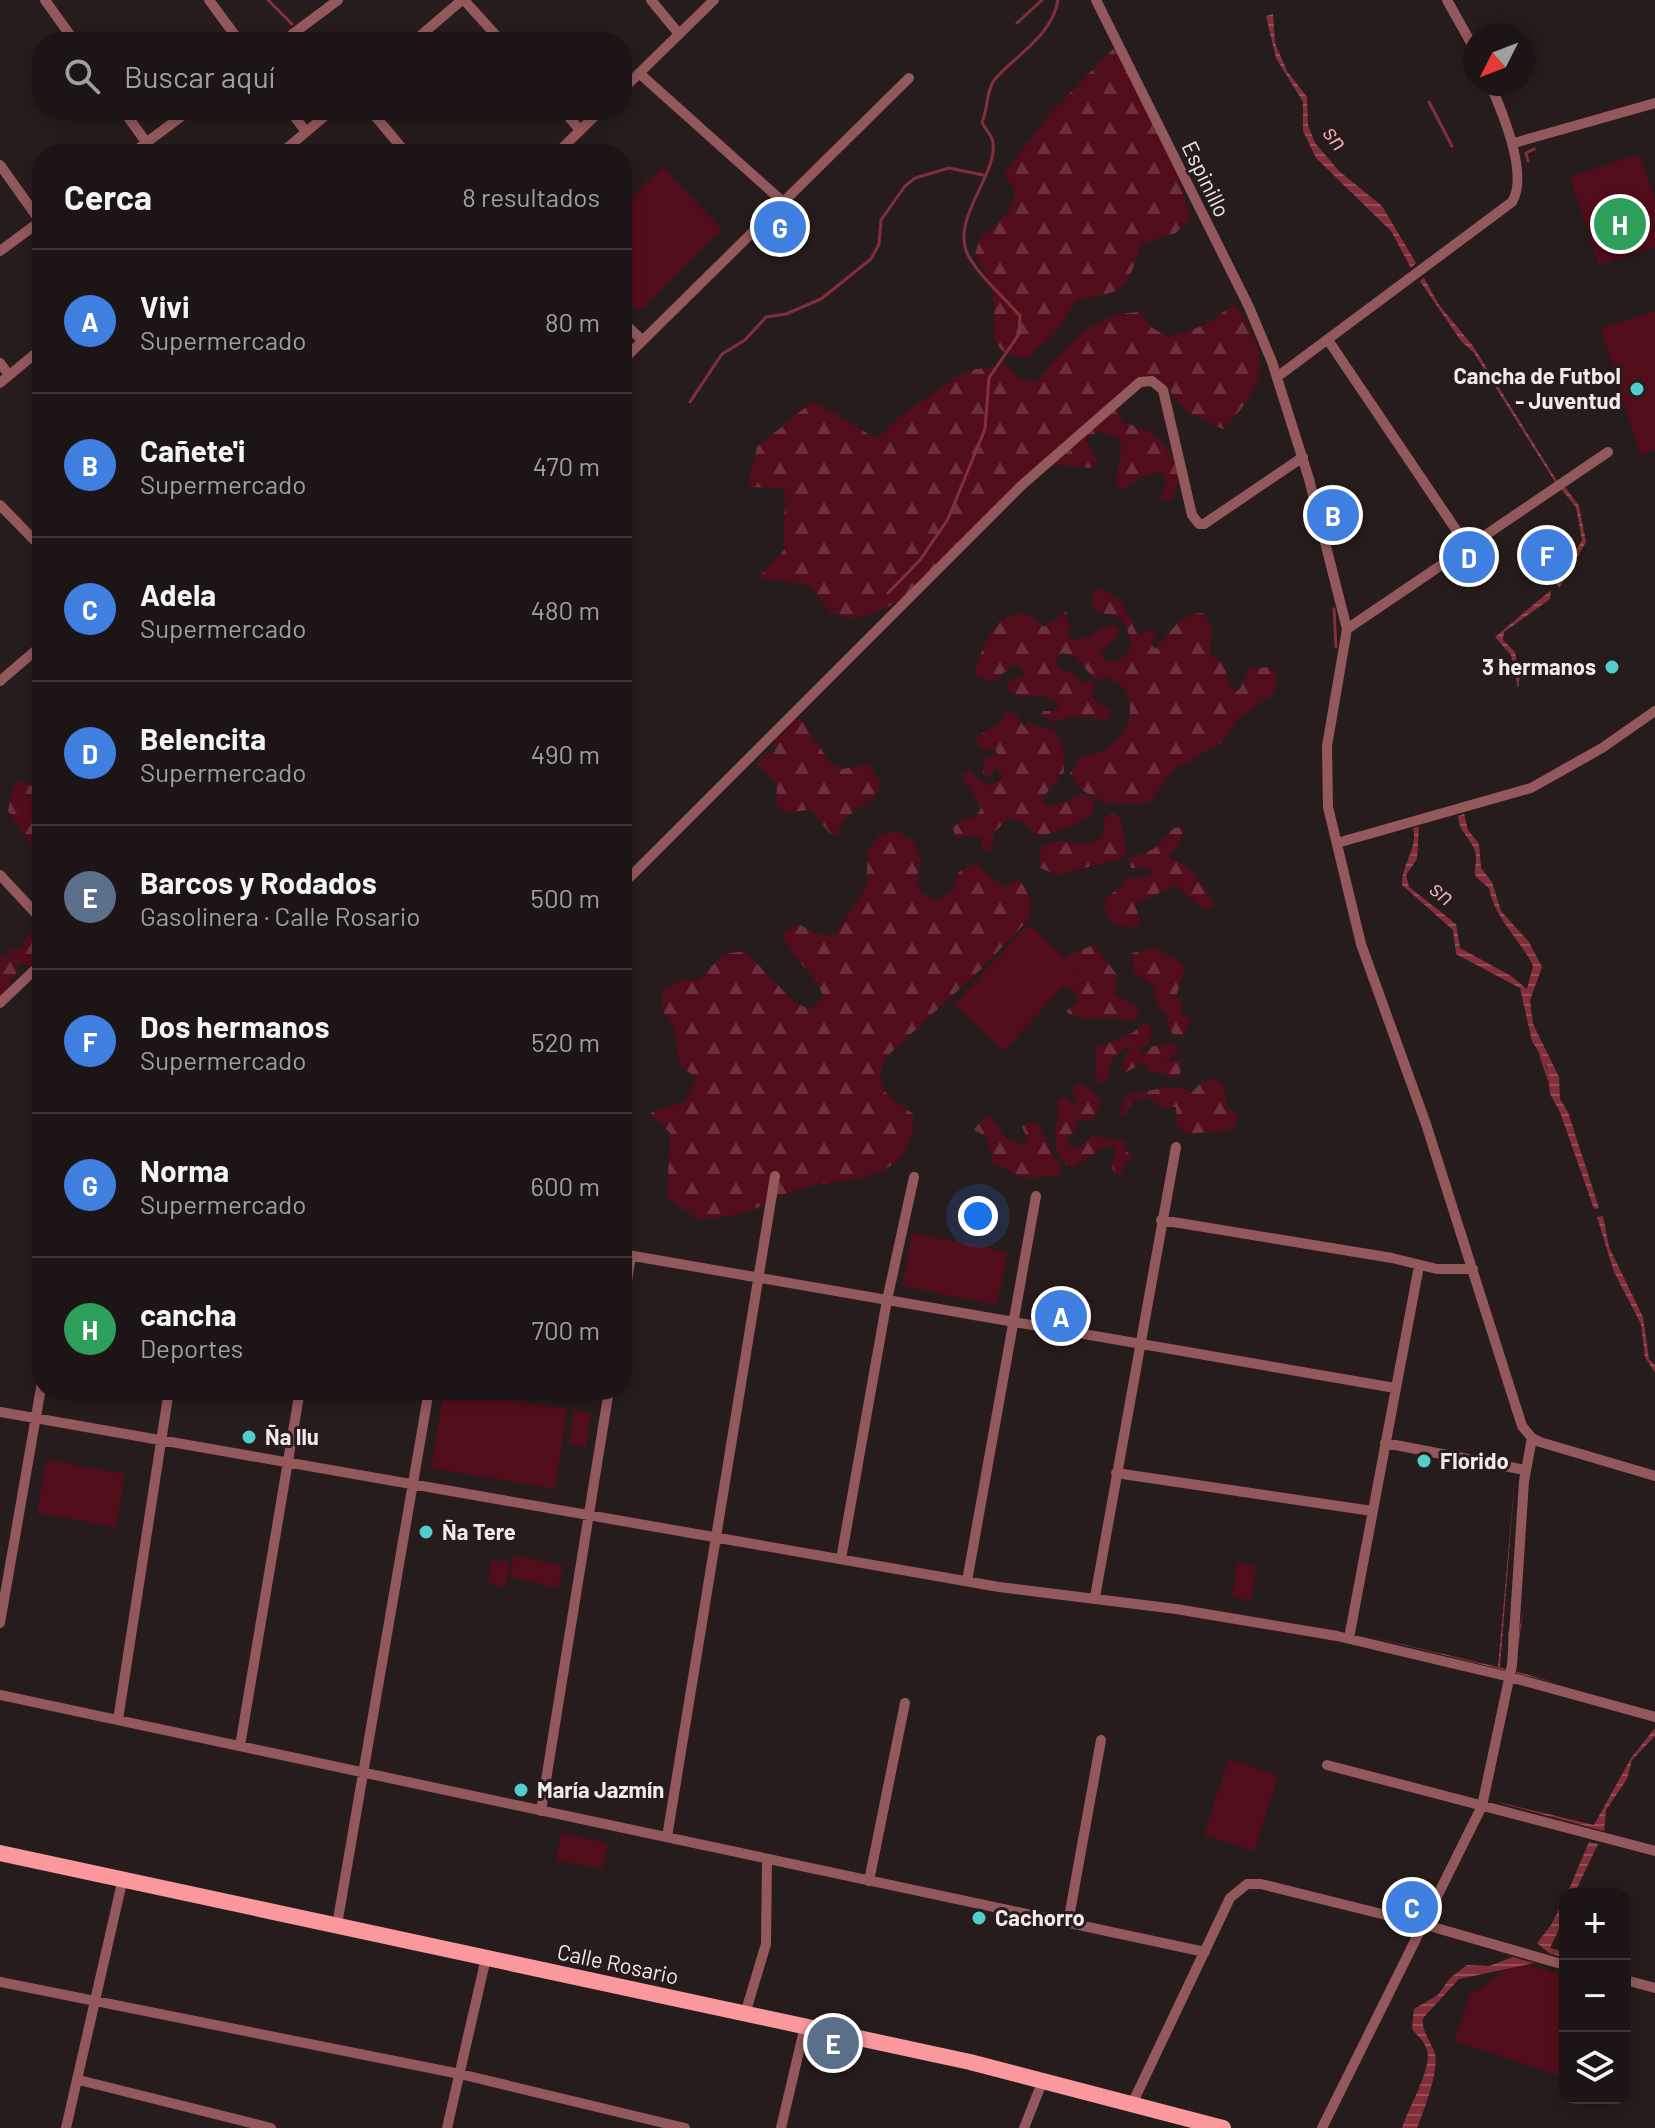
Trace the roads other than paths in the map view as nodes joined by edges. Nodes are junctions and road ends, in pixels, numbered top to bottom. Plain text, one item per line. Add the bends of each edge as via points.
1 (45, 0) edge
2 (209, 0) edge
3 (338, 0) edge
4 (463, 0) edge
5 (651, 0) edge
6 (714, 0) edge
7 (1096, 0) edge
8 (1447, 0) edge
9 (1463, 29) edge
10 (68, 32) edge
11 (233, 32) edge
12 (295, 32) edge
13 (425, 32) edge
14 (493, 32) edge
15 (679, 34) junction
16 (639, 73) junction
17 (909, 78) dead end
18 (632, 80) edge
19 (1495, 96) edge
20 (1655, 103) edge
21 (130, 120) edge
22 (176, 120) edge
23 (297, 120) edge
24 (320, 120) edge
25 (378, 120) edge
26 (572, 120) edge
27 (590, 120) edge
28 (580, 130) junction
29 (306, 132) junction
30 (146, 142) junction
31 (1514, 143) junction
32 (144, 144) edge
33 (292, 144) edge
34 (399, 144) edge
35 (566, 144) edge
36 (0, 165) edge
37 (782, 201) junction
38 (32, 208) edge
39 (32, 227) edge
40 (0, 251) edge
41 (632, 330) edge
42 (642, 340) junction
43 (1328, 340) junction
44 (632, 350) edge
45 (32, 356) edge
46 (0, 363) edge
47 (9, 375) junction
48 (1277, 377) junction
49 (0, 383) edge
50 (1608, 452) dead end
51 (1303, 457) junction
52 (0, 505) edge
53 (32, 538) edge
54 (1467, 546) junction
55 (1347, 629) junction
56 (32, 654) edge
57 (0, 681) edge
58 (1655, 711) edge
59 (1337, 843) junction
60 (0, 875) edge
61 (632, 875) edge
62 (32, 909) edge
63 (32, 973) edge
64 (0, 1003) edge
65 (1176, 1147) dead end
66 (775, 1176) dead end
67 (914, 1177) dead end
68 (1036, 1196) dead end
69 (1161, 1220) junction
70 (632, 1256) edge
71 (1419, 1266) junction
72 (1473, 1269) junction
73 (759, 1278) junction
74 (887, 1300) junction
75 (1015, 1322) junction
76 (1139, 1344) junction
77 (1395, 1388) junction
78 (39, 1400) edge
79 (167, 1400) edge
80 (298, 1400) edge
81 (427, 1400) edge
82 (607, 1400) edge
83 (0, 1412) edge
84 (36, 1418) junction
85 (1532, 1438) junction
86 (161, 1440) junction
87 (1385, 1443) junction
88 (288, 1462) junction
89 (1525, 1470) junction
90 (1116, 1473) junction
91 (1655, 1476) edge
92 (414, 1485) junction
93 (1372, 1511) junction
94 (589, 1515) junction
95 (716, 1537) junction
96 (841, 1559) junction
97 (967, 1581) junction
98 (1095, 1597) junction
99 (0, 1623) edge
100 (1349, 1638) junction
101 (1510, 1677) junction
102 (0, 1695) edge
103 (905, 1703) dead end
104 (1655, 1717) edge
105 (118, 1720) junction
106 (1101, 1740) dead end
107 (240, 1746) junction
108 (1327, 1765) dead end
109 (365, 1773) junction
110 (1482, 1806) junction
111 (541, 1811) junction
112 (667, 1837) junction
113 (1655, 1851) edge
114 (0, 1853) edge
115 (767, 1859) junction
116 (123, 1878) junction
117 (869, 1881) junction
118 (1068, 1923) junction
119 (337, 1925) junction
120 (1426, 1925) junction
121 (1205, 1952) junction
122 (486, 1958) junction
123 (1559, 1963) edge
124 (0, 1982) edge
125 (1631, 1982) edge
126 (1655, 1988) edge
127 (96, 2001) junction
128 (745, 2014) junction
129 (805, 2026) junction
130 (460, 2074) junction
131 (79, 2080) junction
132 (1043, 2080) junction
133 (1132, 2104) junction
134 (66, 2128) edge
135 (271, 2128) edge
136 (447, 2128) edge
137 (685, 2128) edge
138 (781, 2128) edge
139 (1024, 2128) edge
140 (1223, 2128) edge
141 (1322, 2128) edge

1 - 10 street
2 - 11 street
3 - 12 street
4 - 13 street
4 - 14 street
5 - 15 street
6 - 15 street
7 - 48 street, Espinillo via 1249,307
8 - 9 street
15 - 16 street
16 - 18 street
16 - 37 street
17 - 37 street
19 - 31 street
20 - 31 street
21 - 30 street
22 - 30 street
23 - 29 street
24 - 29 street
25 - 34 street
26 - 28 street
27 - 28 street
28 - 35 street
29 - 33 street
30 - 32 street
31 - 43 street via 1517,188 1512,202
36 - 38 street
37 - 42 street
39 - 40 street
41 - 42 street
42 - 44 street
43 - 48 street
43 - 54 street
45 - 47 street
46 - 47 street
47 - 49 street
48 - 51 street, Espinillo
50 - 54 street
51 - 55 street, Espinillo
51 - 61 street via 1199,524 1192,515 1163,390 1152,381 1140,382 1022,485
52 - 53 street
54 - 55 street
55 - 59 street via 1324,771
56 - 57 street
58 - 59 street via 1531,788
59 - 72 street via 1361,944
60 - 62 street
63 - 64 street
65 - 69 street
66 - 73 street
67 - 74 street
68 - 75 street
69 - 71 street
69 - 76 street
70 - 73 street
71 - 72 street via 1454,1272
71 - 77 street
72 - 85 street via 1522,1426
73 - 74 street
73 - 95 street
74 - 75 street
74 - 96 street
75 - 76 street
75 - 97 street
76 - 77 street
76 - 90 street
77 - 87 street
78 - 84 street
79 - 86 street
80 - 88 street
81 - 92 street
82 - 94 street
83 - 84 street
84 - 86 street
84 - 99 street
85 - 89 street
85 - 91 street
86 - 88 street
86 - 105 street
87 - 89 street
87 - 93 street
88 - 92 street
88 - 107 street
89 - 101 street
90 - 93 street
90 - 98 street
92 - 94 street
92 - 109 street
93 - 100 street
94 - 95 street
94 - 111 street
95 - 96 street
95 - 112 street
96 - 97 street
97 - 98 street
98 - 100 street
100 - 101 street
101 - 104 street
101 - 110 street
102 - 105 street
103 - 117 street
105 - 107 street
106 - 118 street
107 - 109 street
108 - 110 street
109 - 111 street
109 - 119 street
110 - 113 street
110 - 120 street
111 - 112 street
112 - 115 street
114 - 116 main road, Calle Rosario
115 - 117 street
115 - 128 street via 766,1944
116 - 119 main road, Calle Rosario
116 - 127 street
117 - 118 street
118 - 121 street
119 - 122 main road, Calle Rosario
120 - 121 street via 1254,1883 1230,1898
120 - 123 street
120 - 141 street
121 - 133 street
122 - 128 main road, Calle Rosario
122 - 130 street
124 - 127 street
125 - 126 street
127 - 130 street
127 - 131 street
128 - 129 main road, Calle Rosario
129 - 132 main road, Calle Rosario
129 - 138 street
130 - 136 street
130 - 137 street
131 - 134 street
131 - 135 street
132 - 133 main road, Calle Rosario
132 - 139 street
133 - 140 main road, Calle Rosario

